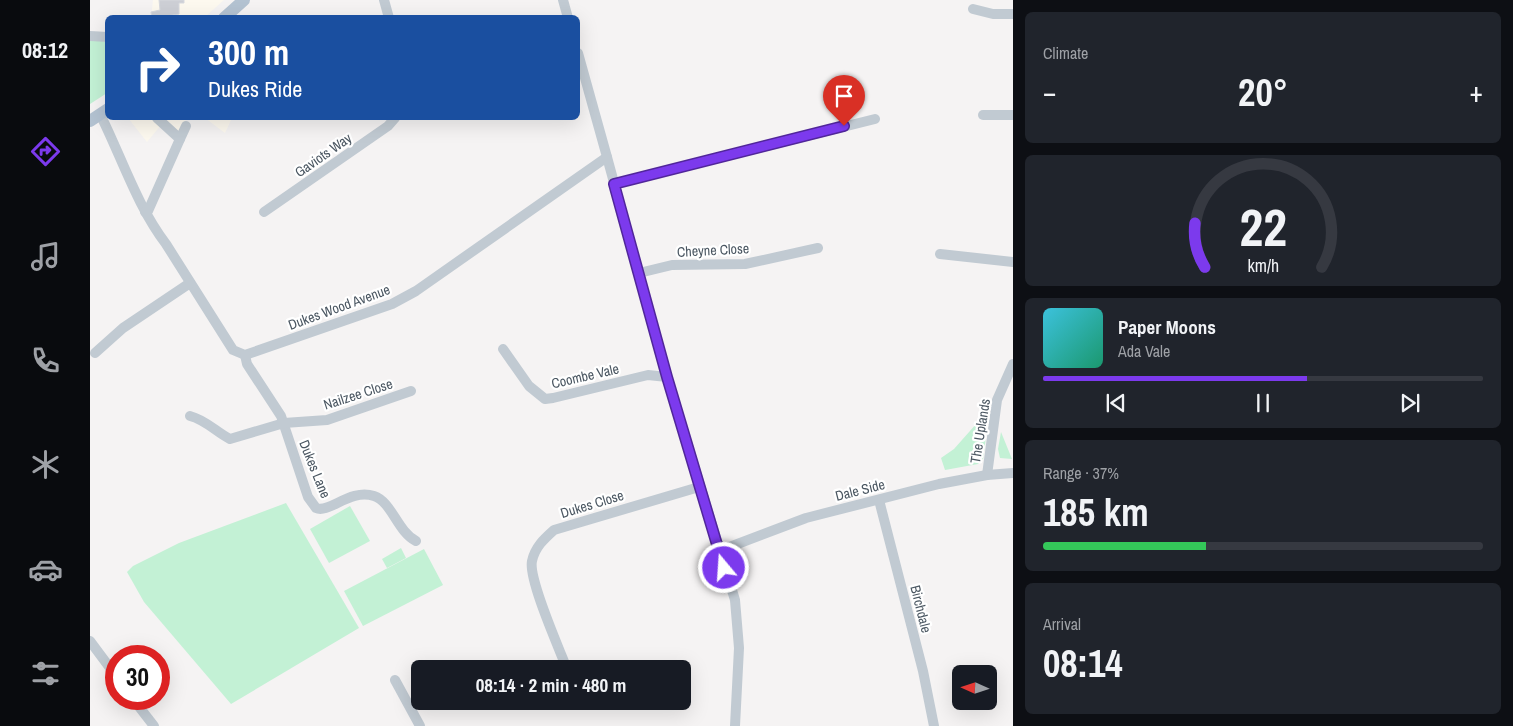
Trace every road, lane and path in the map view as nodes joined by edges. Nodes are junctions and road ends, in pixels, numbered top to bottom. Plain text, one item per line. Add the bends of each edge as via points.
1 (244, 0) edge
2 (384, 0) edge
3 (563, 0) edge
4 (973, 9) dead end
5 (1013, 14) edge
6 (227, 15) edge
7 (388, 15) edge
8 (567, 15) edge
9 (90, 36) edge
10 (105, 37) edge
11 (580, 60) edge
12 (99, 115) edge
13 (984, 115) dead end
14 (1013, 115) edge
15 (875, 119) dead end
16 (159, 120) edge
17 (393, 120) edge
18 (186, 126) dead end
19 (180, 139) junction
20 (606, 157) junction
21 (614, 184) junction
22 (145, 212) junction
23 (264, 212) dead end
24 (818, 248) dead end
25 (940, 254) dead end
26 (1013, 262) edge
27 (639, 273) junction
28 (190, 283) junction
29 (503, 349) dead end
30 (94, 353) dead end
31 (245, 355) junction
32 (1013, 364) edge
33 (667, 377) junction
34 (411, 391) dead end
35 (190, 416) dead end
36 (284, 423) junction
37 (1013, 473) edge
38 (987, 475) junction
39 (699, 487) junction
40 (880, 500) junction
41 (416, 541) dead end
42 (719, 551) junction
43 (90, 642) edge
44 (564, 660) edge
45 (105, 662) edge
46 (395, 680) dead end
47 (142, 710) edge
48 (154, 726) edge
49 (420, 726) edge
50 (735, 726) edge
51 (934, 726) edge

1 - 6 main road
2 - 7 street
3 - 8 street
4 - 5 street
9 - 10 street
11 - 20 street
12 - 22 street
13 - 14 street
15 - 21 street
16 - 19 street
17 - 23 street, Gaviots Way
18 - 19 street
19 - 22 street
20 - 21 street
20 - 31 street, Dukes Wood Avenue via 392,304
21 - 27 street
22 - 28 street
24 - 27 street, Cheyne Close via 745,264 672,265
25 - 26 street
27 - 33 street
28 - 30 street via 123,328
28 - 31 street via 233,350
29 - 33 street, Coombe Vale via 529,386 545,399 648,375
31 - 36 street, Dukes Lane via 247,364
32 - 38 street, The Uplands via 997,400
33 - 39 street
34 - 36 street, Nailzee Close via 327,420
35 - 36 street, Nailzee Close via 200,418 230,439
36 - 41 street, Dukes Lane via 308,497 316,508 324,510 354,495 375,496 382,499 406,533
37 - 38 street, Dale Side
38 - 40 street, Dale Side
39 - 42 street
39 - 44 street, Dukes Close via 554,530 538,544 531,562 533,580
40 - 42 street, Dale Side via 806,518
40 - 51 street, Birchdale
42 - 50 street via 734,600 739,648
43 - 45 street
46 - 49 street
47 - 48 street

